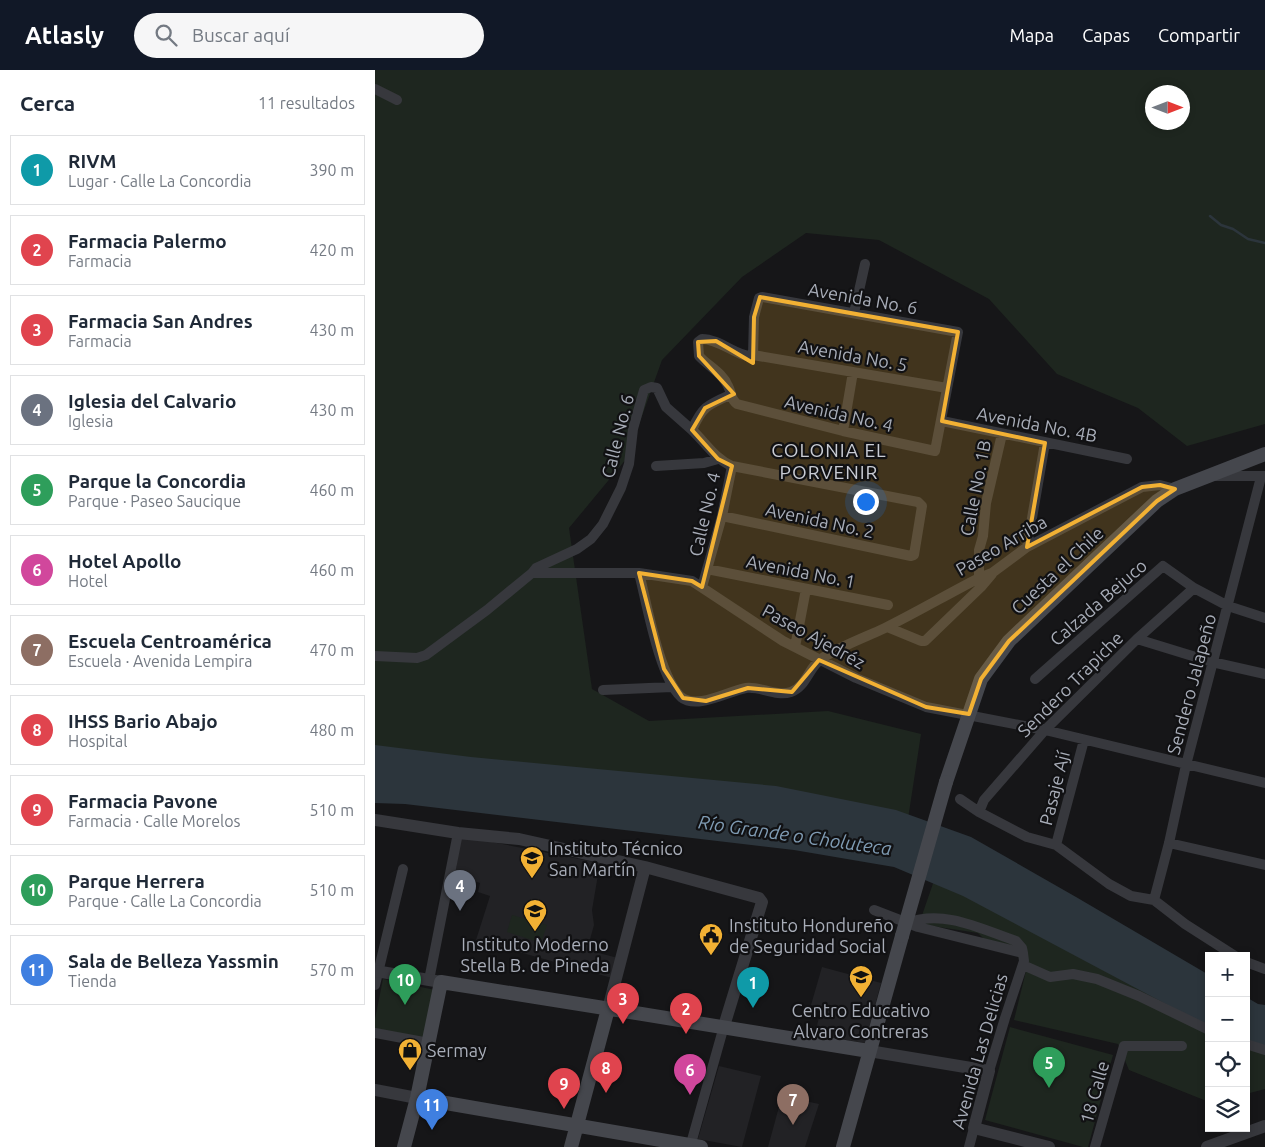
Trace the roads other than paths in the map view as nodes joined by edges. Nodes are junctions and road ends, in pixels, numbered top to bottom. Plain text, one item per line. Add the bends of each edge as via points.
1 (375, 89) edge
2 (397, 100) dead end
3 (865, 264) dead end
4 (855, 313) junction
5 (753, 355) junction
6 (853, 372) junction
7 (651, 387) joint
8 (947, 388) junction
9 (733, 400) junction
10 (942, 421) junction
11 (692, 430) junction
12 (843, 431) junction
13 (1002, 434) junction
14 (1045, 443) junction
15 (1265, 454) edge
16 (1127, 458) dead end
17 (718, 459) junction
18 (656, 466) dead end
19 (732, 466) junction
20 (1210, 475) junction
21 (1263, 476) edge
22 (1175, 489) junction
23 (721, 516) junction
24 (1027, 547) junction
25 (707, 569) junction
26 (532, 573) junction
27 (639, 573) junction
28 (992, 573) junction
29 (979, 578) junction
30 (702, 587) junction
31 (1195, 588) junction
32 (806, 589) junction
33 (888, 605) dead end
34 (1228, 606) junction
35 (1265, 618) edge
36 (887, 627) junction
37 (1137, 639) junction
38 (795, 647) junction
39 (375, 656) edge
40 (819, 660) junction
41 (1212, 662) junction
42 (1265, 674) edge
43 (1035, 679) dead end
44 (672, 687) junction
45 (603, 690) dead end
46 (969, 714) junction
47 (1045, 730) junction
48 (1084, 740) junction
49 (1186, 765) junction
50 (1265, 783) edge
51 (960, 799) dead end
52 (979, 812) junction
53 (375, 820) edge
54 (458, 833) junction
55 (1169, 843) junction
56 (1057, 845) junction
57 (1265, 865) edge
58 (645, 867) junction
59 (403, 870) dead end
60 (1153, 900) junction
61 (873, 910) dead end
62 (904, 929) junction
63 (1229, 952) edge
64 (1023, 953) junction
65 (1250, 963) edge
66 (1023, 965) junction
67 (1265, 969) edge
68 (376, 971) edge
69 (435, 981) junction
70 (375, 985) edge
71 (608, 1009) junction
72 (724, 1026) junction
73 (1205, 1028) edge
74 (375, 1033) edge
75 (429, 1043) junction
76 (1250, 1045) edge
77 (1183, 1046) dead end
78 (1265, 1050) edge
79 (869, 1051) junction
80 (989, 1072) junction
81 (375, 1090) edge
82 (417, 1098) junction
83 (578, 1125) junction
84 (1265, 1126) edge
85 (974, 1128) junction
86 (694, 1146) edge
87 (404, 1147) edge
88 (571, 1147) edge
89 (843, 1147) edge
90 (969, 1147) edge
91 (1049, 1147) edge
92 (1095, 1147) edge
93 (1207, 1147) edge

1 - 2 street
3 - 4 street
4 - 5 street, Avenida No. 6 via 759,298 754,318
4 - 8 street, Avenida No. 6 via 958,332
5 - 6 street, Avenida No. 5
5 - 9 street via 743,356 716,341 702,339 698,342 699,356 729,386
6 - 8 street, Avenida No. 5
6 - 12 street
7 - 11 street, Calle No. 4 via 657,388 666,407
7 - 26 street, Calle No. 6 via 644,390 633,429 629,464 603,524 577,549 536,568
8 - 10 street
9 - 11 street via 713,403 700,413
9 - 12 street, Avenida No. 4
10 - 12 street, Avenida No. 4 via 935,451
10 - 13 street, Avenida No. 4B
11 - 17 street, Calle No. 4
13 - 14 street, Avenida No. 4B
13 - 29 street, Calle No. 1B via 986,504 979,550
14 - 16 street, Avenida No. 4B
14 - 24 street
15 - 20 main road, Cuesta el Chile
17 - 18 street
17 - 19 street, Calle No. 4
19 - 23 street, Calle No. 4
19 - 23 street, Avenida No. 2 via 918,502 922,506 914,555
20 - 21 street
20 - 22 main road, Cuesta el Chile
21 - 34 street, Sendero Jalapeño
22 - 24 street, Paseo Arriba via 1160,485 1142,487
22 - 46 main road, Cuesta el Chile via 1157,501 1009,641 981,679
23 - 25 street, Calle No. 4
24 - 28 street, Paseo Arriba
25 - 30 street, Calle No. 4
25 - 32 street, Avenida No. 1
26 - 27 street, Paseo Ajedréz
26 - 39 street via 426,655 417,658
27 - 30 street, Paseo Ajedréz via 692,581
27 - 44 street via 664,670
28 - 29 street, Paseo Arriba
28 - 36 street via 925,641
29 - 36 street, Paseo Arriba
30 - 38 street, Paseo Ajedréz
31 - 34 street, Calzada Bejuco
31 - 37 street, Sendero Trapiche
31 - 43 street, Calzada Bejuco via 1163,566
32 - 33 street, Avenida No. 1
32 - 38 street
34 - 35 street, Calzada Bejuco
34 - 41 street, Sendero Jalapeño
36 - 40 street, Paseo Arriba
37 - 41 street
37 - 47 street, Sendero Trapiche
38 - 40 street, Paseo Ajedréz
40 - 44 street via 792,692 748,688 693,702 683,698
40 - 46 street, Paseo Ajedréz via 926,707
41 - 42 street
41 - 49 street, Sendero Jalapeño
44 - 45 street
46 - 47 street, Paseo Ajedréz
46 - 62 main road, Cuesta el Chile, bridge
47 - 48 street, Paseo Ajedréz
47 - 52 street, Sendero Trapiche via 984,800
48 - 49 street, Paseo Ajedréz
48 - 56 street, Pasaje Ají
49 - 50 street, Paseo Ajedréz
49 - 55 street, Sendero Jalapeño
51 - 52 street
52 - 56 street via 1027,838
53 - 54 street
54 - 58 street via 519,839
54 - 69 street
55 - 57 street
55 - 60 street, Sendero Jalapeño
56 - 60 street via 1109,884 1131,896
58 - 71 street
58 - 72 street via 759,898 762,902
59 - 68 street
60 - 63 street
61 - 62 street
62 - 64 street
62 - 64 street via 928,918 951,919 1016,941
62 - 79 main road, Cuesta el Chile
64 - 66 street, Avenida Las Delicias
65 - 67 street
66 - 73 street via 1050,978 1073,974 1097,980
66 - 80 street, Avenida Las Delicias
68 - 69 street
68 - 70 street
69 - 71 main road
69 - 75 main road
71 - 72 main road
71 - 83 main road
72 - 79 main road
72 - 86 street
74 - 75 street
75 - 82 main road
76 - 78 street
77 - 92 street, 18 Calle via 1124,1046
79 - 80 street
79 - 89 main road, Cuesta el Chile
80 - 85 street, Avenida Las Delicias
81 - 82 street
82 - 83 main road
82 - 87 main road
83 - 86 main road
83 - 88 main road
84 - 93 street
85 - 90 street, Avenida Las Delicias
85 - 91 street

